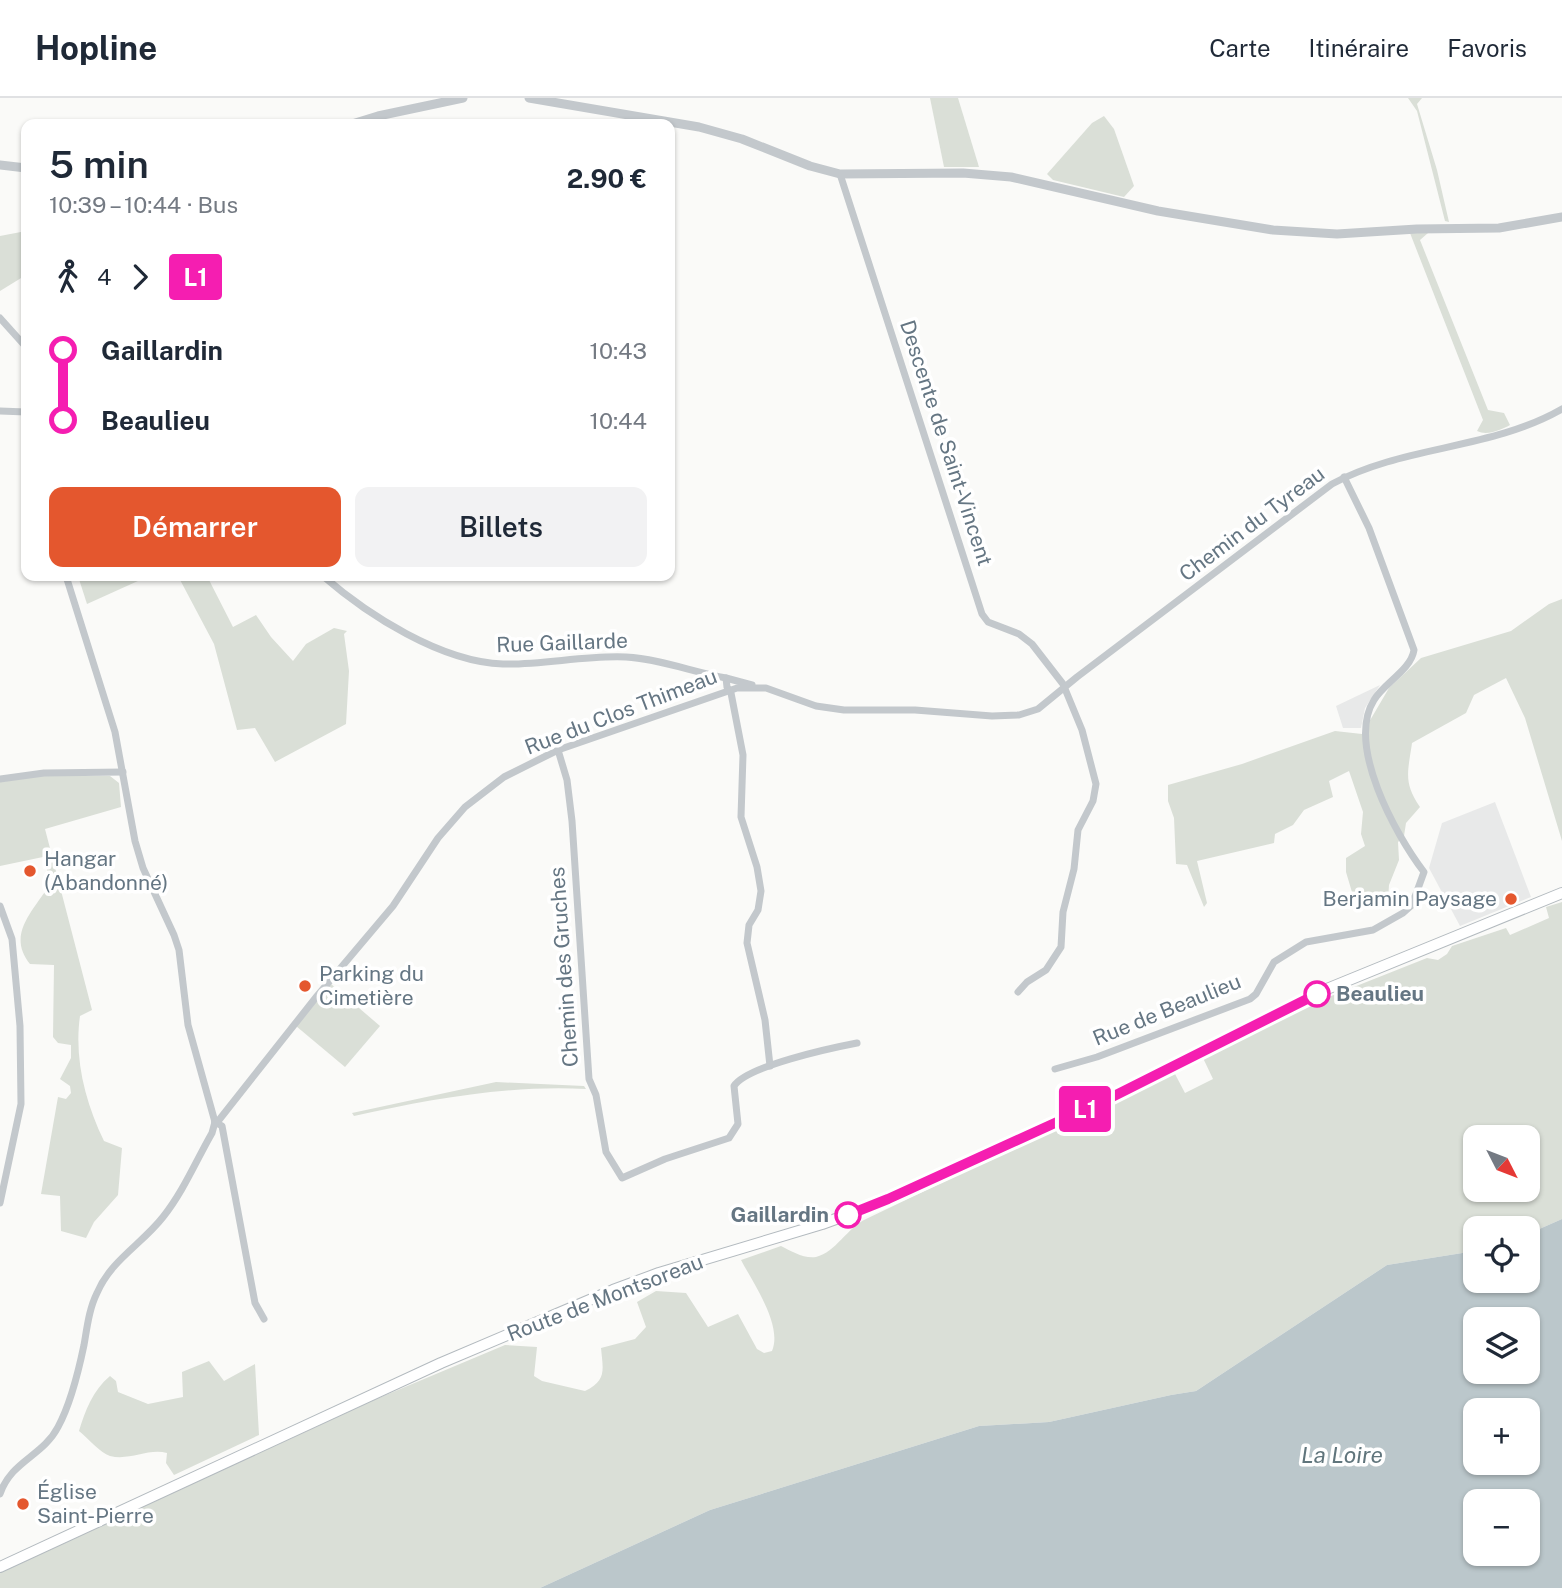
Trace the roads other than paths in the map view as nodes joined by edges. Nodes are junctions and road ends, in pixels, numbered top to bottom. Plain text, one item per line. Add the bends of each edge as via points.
1 (463, 98) edge
2 (529, 98) edge
3 (368, 119) edge
4 (652, 119) edge
5 (675, 123) edge
6 (0, 165) edge
7 (21, 167) edge
8 (841, 174) junction
9 (1562, 217) edge
10 (0, 318) edge
11 (21, 341) edge
12 (1562, 409) edge
13 (0, 411) edge
14 (21, 412) edge
15 (1344, 477) junction
16 (68, 581) edge
17 (329, 581) edge
18 (726, 678) junction
19 (756, 686) junction
20 (1065, 687) junction
21 (729, 690) junction
22 (558, 750) junction
23 (123, 772) junction
24 (0, 779) edge
25 (1562, 893) edge
26 (0, 906) edge
27 (1018, 992) dead end
28 (857, 1043) dead end
29 (770, 1066) junction
30 (1055, 1069) dead end
31 (215, 1122) junction
32 (0, 1203) edge
33 (264, 1319) dead end
34 (0, 1494) edge
35 (0, 1567) edge

1 - 3 street
2 - 4 street
5 - 8 street via 742,139
6 - 7 street
8 - 9 street via 1011,177 1172,213 1307,233 1499,228
8 - 20 street, Descente de Saint-Vincent via 982,614 988,622 1032,644
10 - 11 street
12 - 15 street, Chemin du Tyreau via 1511,431 1395,458
13 - 14 street
15 - 20 street, Chemin du Tyreau
15 - 30 street, Rue de Beaulieu via 1369,528 1414,650 1409,662 1371,704 1364,734 1367,758 1380,790 1404,843 1424,872 1419,889 1410,907 1379,927 1306,942 1274,962 1250,999
16 - 23 street
17 - 18 street, Rue Gaillarde via 377,616 475,660 504,664 637,658
18 - 19 street, Rue Gaillarde
18 - 21 street
19 - 20 street, Rue du Clos Thimeau via 816,706 844,710 992,716 1029,712
19 - 21 street, Rue du Clos Thimeau
20 - 27 street, Descente de Saint-Vincent via 1082,730 1095,793 1078,830 1061,947 1046,970
21 - 22 street, Rue du Clos Thimeau
21 - 29 street via 742,745 741,817 761,891 747,943 765,1020
22 - 29 street, Chemin des Gruches via 572,821 589,1079 606,1152 622,1178 729,1138 738,1124 734,1086 743,1076
22 - 31 street, Rue du Clos Thimeau via 504,777 465,807 438,838 393,906
23 - 24 street
23 - 31 street via 143,868 179,950 188,1025
25 - 35 main road, Route de Montsoreau via 1322,991 1133,1086 888,1199 602,1295 441,1363
26 - 32 street via 12,939 21,1104
28 - 29 street
31 - 33 street via 222,1126 255,1303
31 - 34 street, Rue du Clos Thimeau via 171,1207 106,1276 92,1306 60,1423 44,1446 6,1477

